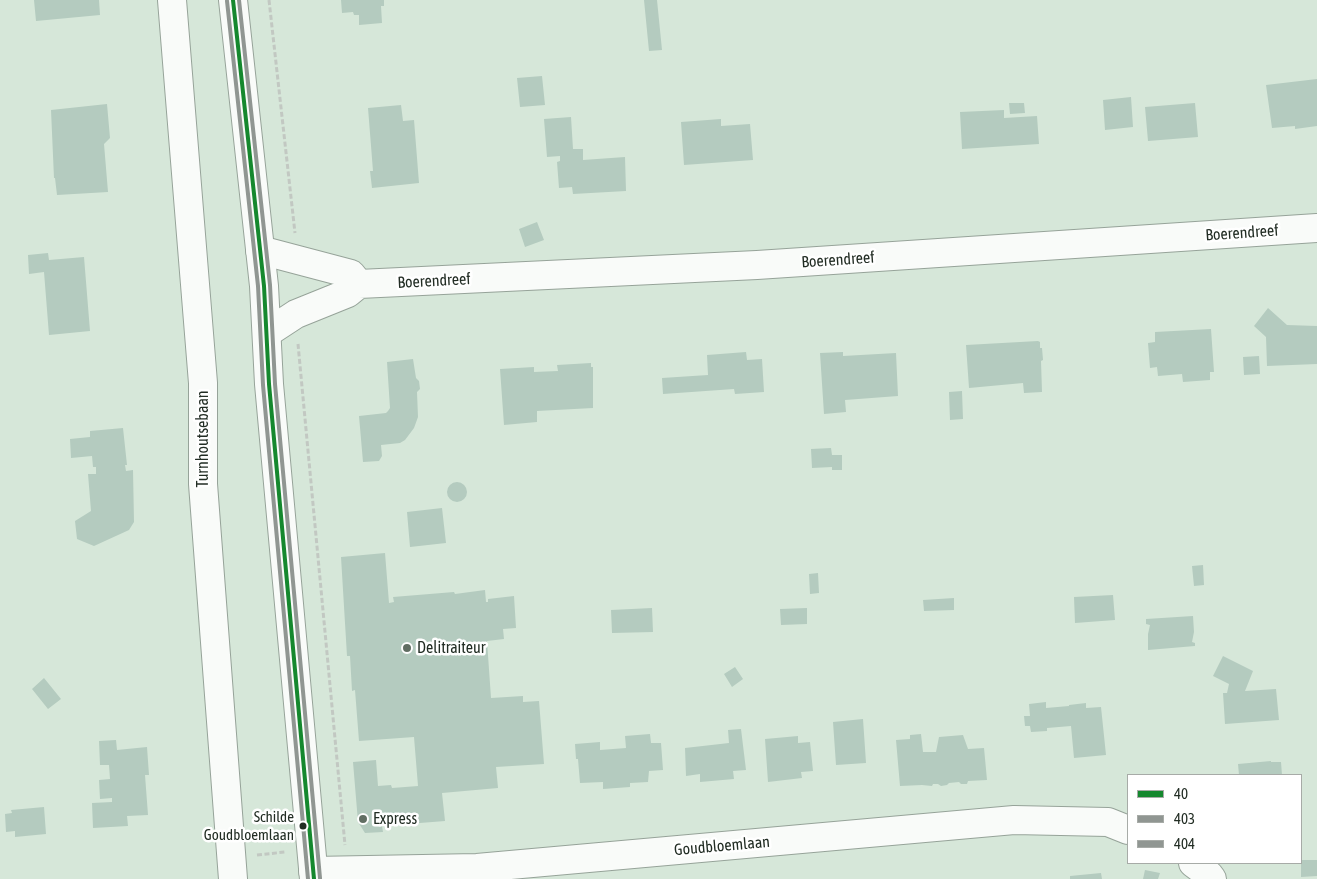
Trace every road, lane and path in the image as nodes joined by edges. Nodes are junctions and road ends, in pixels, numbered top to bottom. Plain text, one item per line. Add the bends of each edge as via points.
1 (172, 0) edge
2 (233, 0) edge
3 (269, 0) edge
4 (1317, 228) edge
5 (260, 250) junction
6 (298, 260) junction
7 (359, 284) junction
8 (296, 314) junction
9 (267, 333) junction
10 (1127, 830) edge
11 (1194, 864) edge
12 (348, 870) junction
13 (314, 875) edge
14 (233, 879) edge
15 (1212, 879) edge

1 - 14 street, Turnhoutsebaan via 203,383 203,484
2 - 5 street
3 - 6 path
4 - 7 street, Boerendreef via 757,265
5 - 6 street
5 - 9 street
6 - 7 street via 351,274
7 - 8 street, Boerendreef via 348,293
8 - 9 street, Boerendreef
8 - 12 path
9 - 13 street
10 - 12 street, Goudbloemlaan via 1108,822 1014,820 477,868
11 - 15 street
12 - 13 street, Goudbloemlaan

